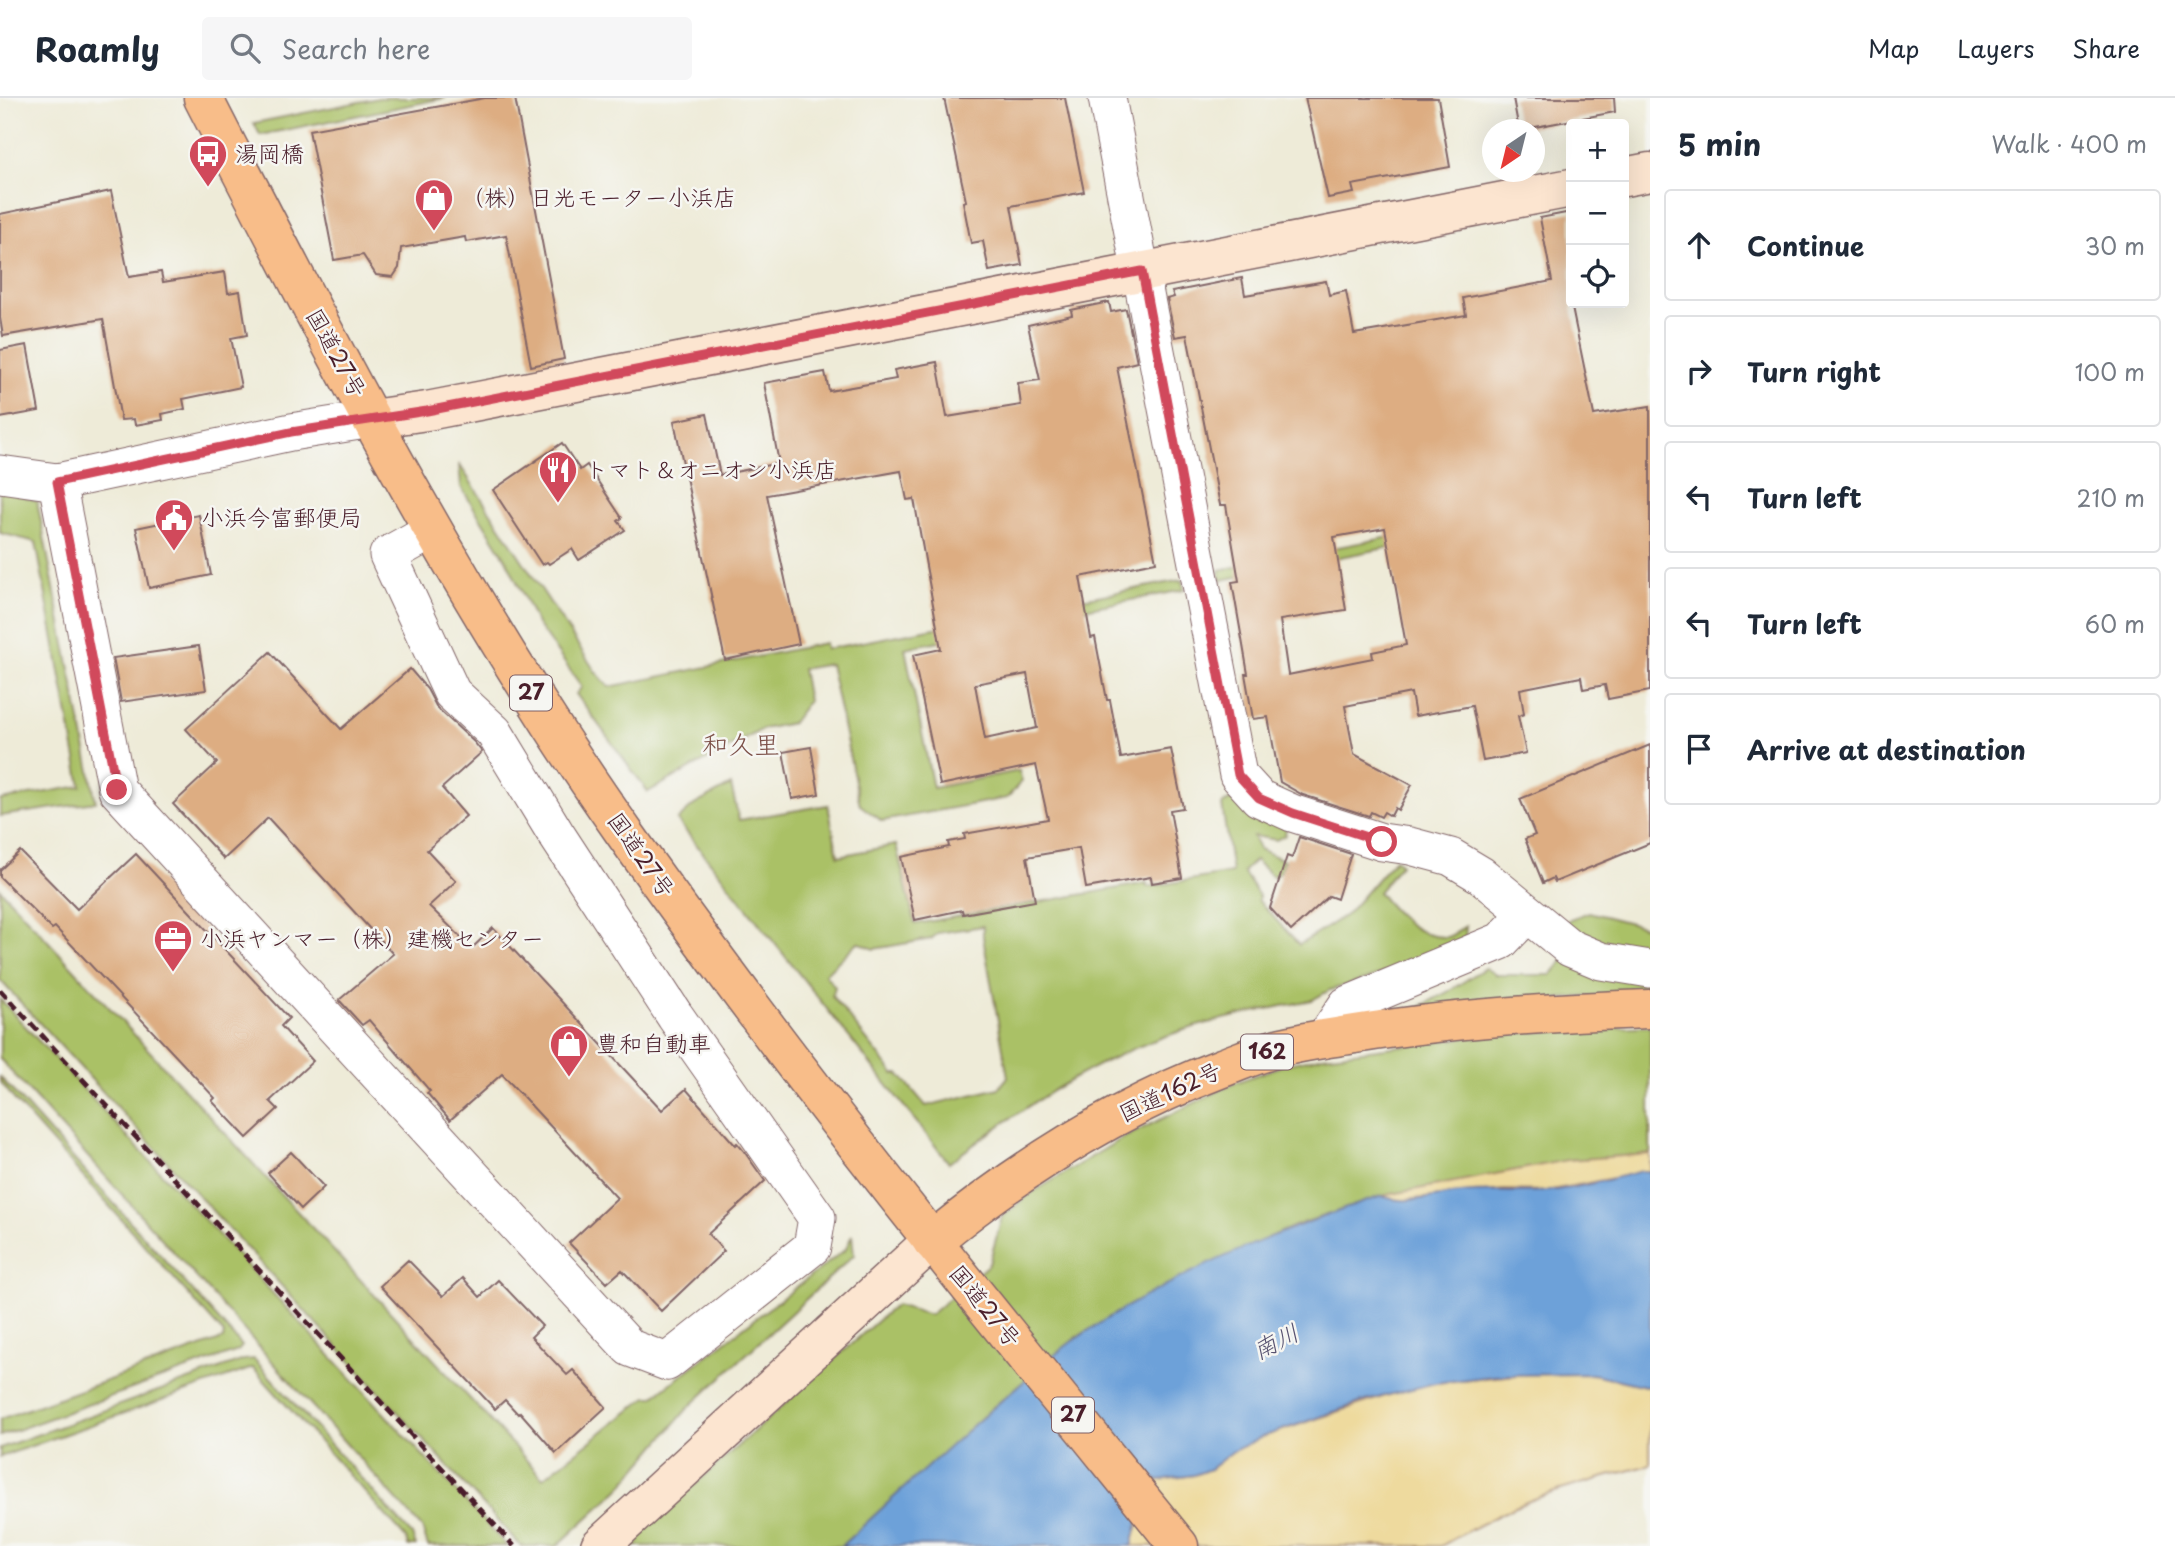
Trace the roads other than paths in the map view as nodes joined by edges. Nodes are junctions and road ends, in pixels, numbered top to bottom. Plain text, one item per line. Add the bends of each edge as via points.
1 (203, 98) edge
2 (1107, 98) edge
3 (1650, 172) edge
4 (1629, 176) edge
5 (1566, 189) edge
6 (1142, 271) junction
7 (372, 419) junction
8 (0, 474) edge
9 (57, 482) junction
10 (433, 530) junction
11 (1527, 914) junction
12 (1650, 969) edge
13 (1650, 1009) edge
14 (1324, 1039) junction
15 (932, 1241) junction
16 (600, 1546) edge
17 (1179, 1546) edge

1 - 7 highway, 国道27号 / 27
2 - 6 street
3 - 4 street
5 - 6 street
6 - 7 street
6 - 11 street via 1238,775 1259,798 1293,813 1382,842 1451,858 1481,875
7 - 9 street
7 - 10 highway, 国道27号 / 27
8 - 9 street
9 - 10 street via 117,790 630,1348 667,1362 812,1247 817,1218 675,1016 494,732 452,693 388,555
10 - 15 highway, 国道27号 / 27 via 530,692 600,797 772,1035
11 - 12 street via 1570,948 1601,961
11 - 14 street via 1501,941 1347,1005
13 - 14 highway, 国道162号 / 162 via 1487,1017
14 - 15 highway, 国道162号 / 162 via 1280,1047 1226,1066 1123,1113 1018,1176
15 - 16 street
15 - 17 highway, 国道27号 / 27

